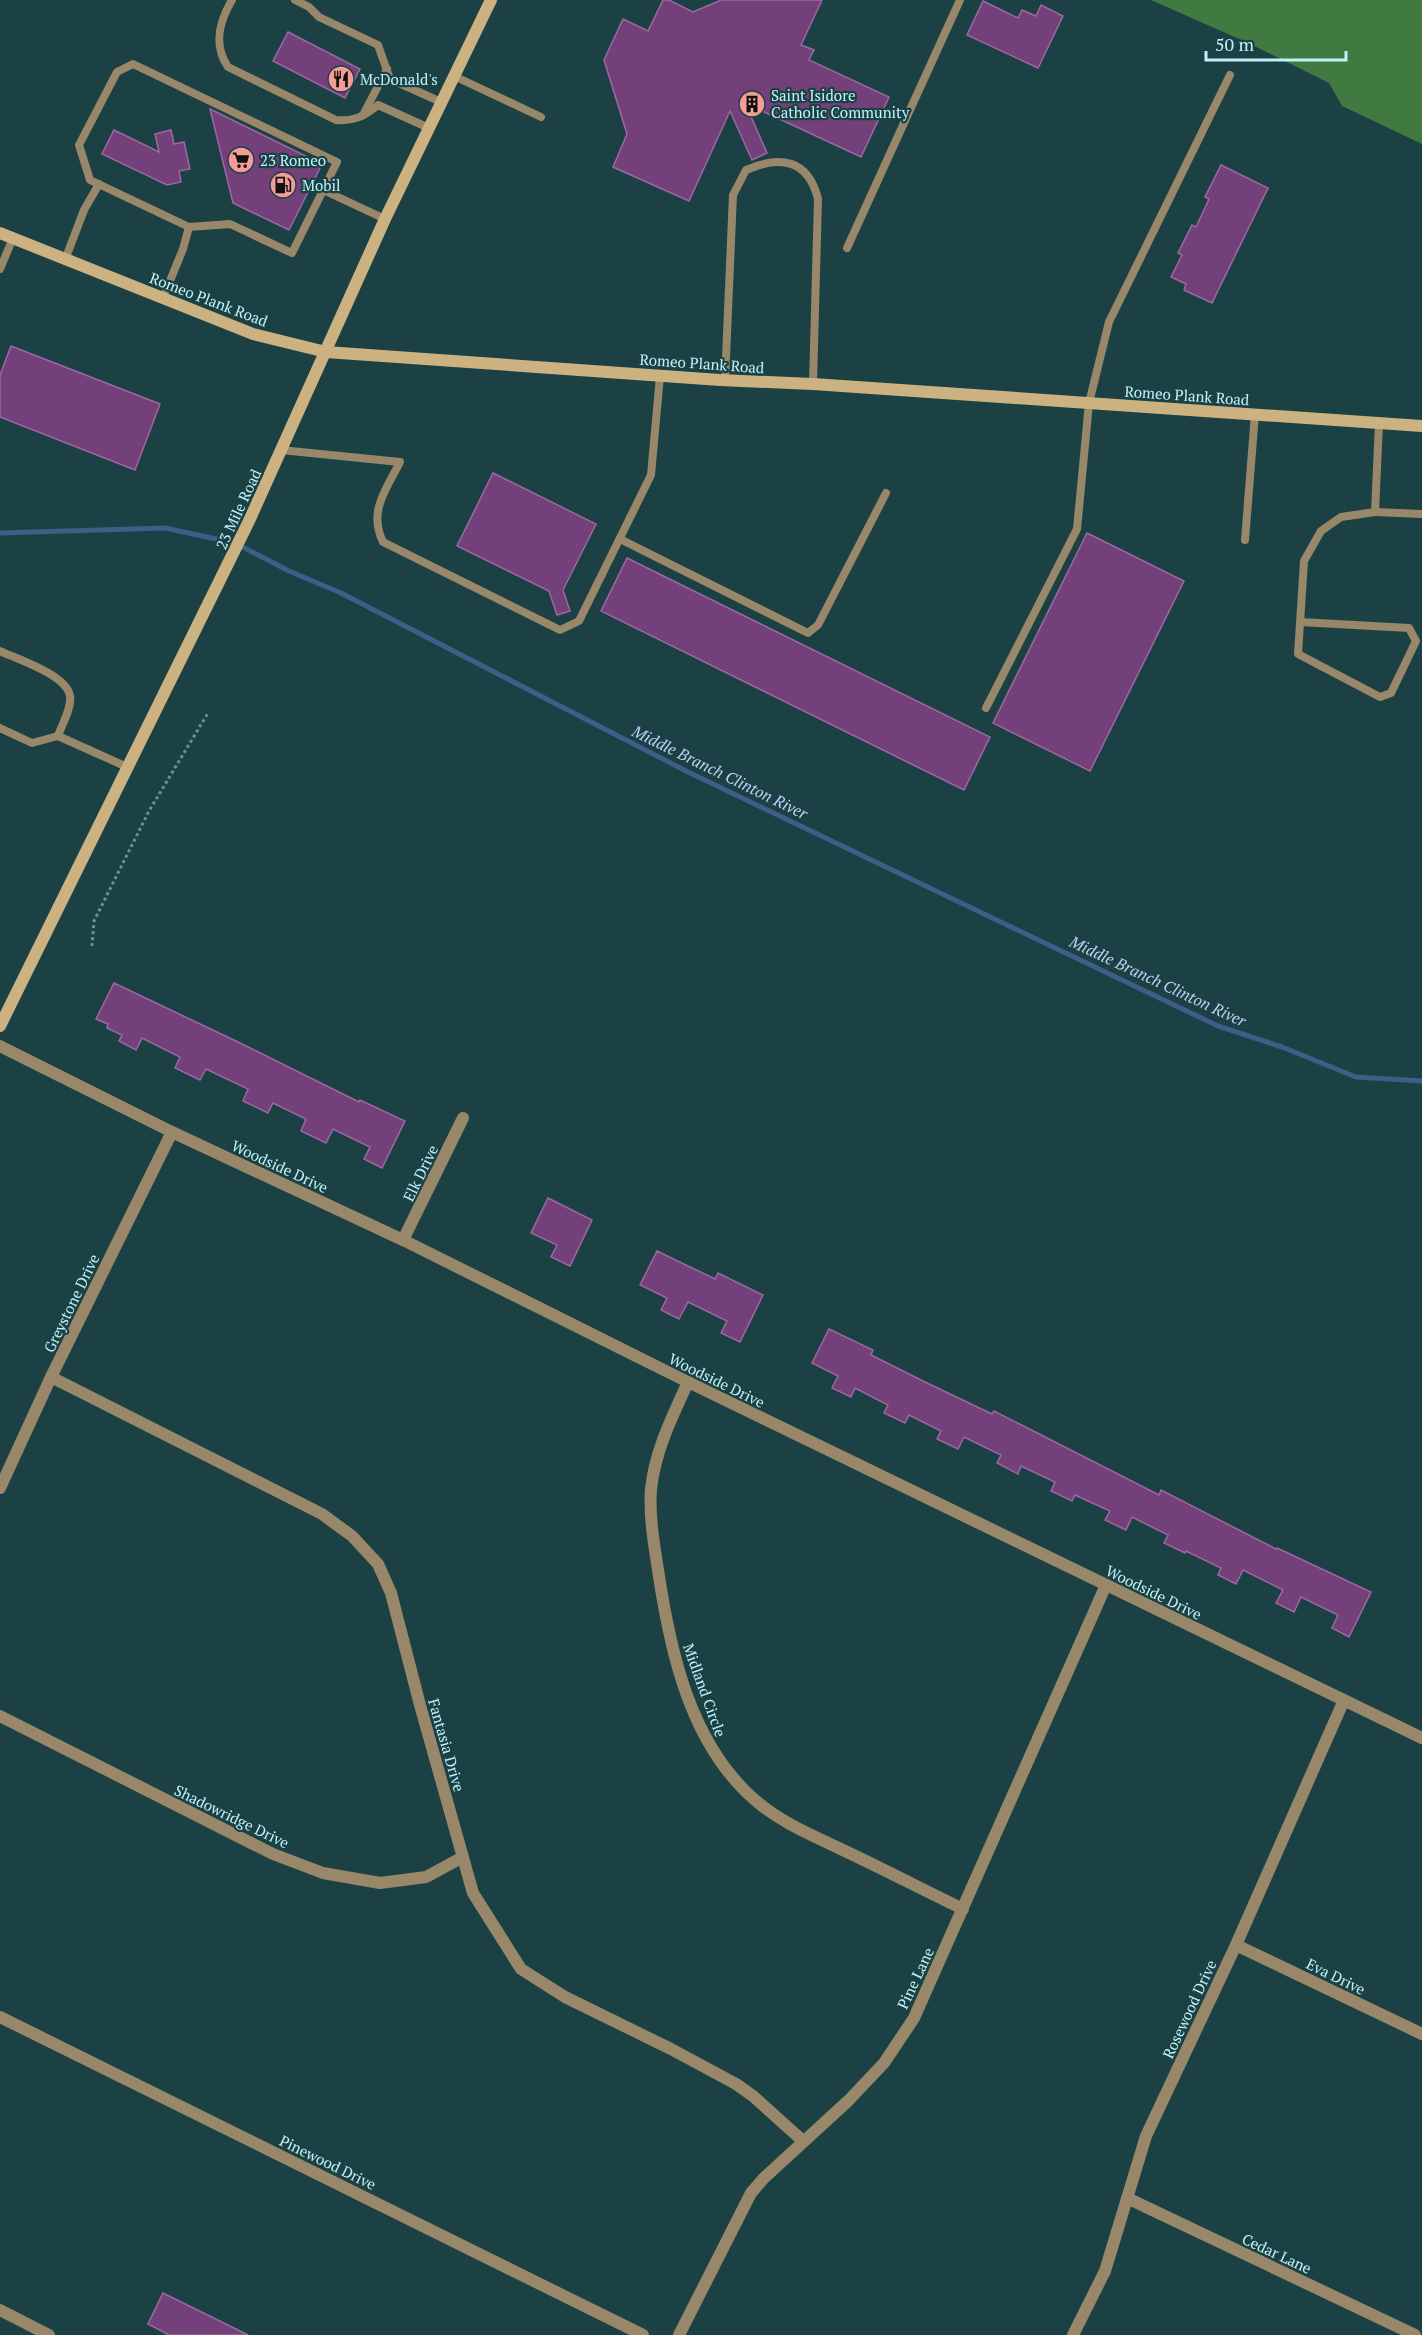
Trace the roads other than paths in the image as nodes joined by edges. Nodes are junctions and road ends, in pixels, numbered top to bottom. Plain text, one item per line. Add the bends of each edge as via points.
1 (232, 0) edge
2 (295, 0) edge
3 (491, 0) edge
4 (960, 0) edge
5 (387, 69) junction
6 (1230, 75) dead end
7 (454, 76) junction
8 (441, 102) junction
9 (362, 117) junction
10 (541, 117) dead end
11 (429, 129) junction
12 (99, 184) junction
13 (323, 190) junction
14 (385, 219) junction
15 (189, 227) junction
16 (0, 234) edge
17 (13, 238) junction
18 (847, 248) dead end
19 (65, 260) junction
20 (0, 269) edge
21 (163, 298) junction
22 (326, 352) junction
23 (660, 376) junction
24 (725, 381) junction
25 (813, 384) junction
26 (1089, 403) junction
27 (1255, 414) junction
28 (1379, 423) junction
29 (1422, 426) edge
30 (281, 450) junction
31 (886, 493) dead end
32 (1375, 512) junction
33 (1422, 514) edge
34 (620, 539) junction
35 (1245, 540) dead end
36 (1300, 622) junction
37 (0, 651) edge
38 (986, 708) dead end
39 (0, 728) edge
40 (58, 736) junction
41 (127, 767) junction
42 (0, 1026) edge
43 (0, 1046) edge
44 (463, 1118) dead end
45 (172, 1132) junction
46 (403, 1240) junction
47 (51, 1377) junction
48 (688, 1382) junction
49 (0, 1488) edge
50 (1106, 1586) junction
51 (1344, 1700) junction
52 (0, 1716) edge
53 (1422, 1738) edge
54 (463, 1857) junction
55 (963, 1909) junction
56 (1236, 1945) junction
57 (0, 2017) edge
58 (1422, 2034) edge
59 (804, 2141) junction
60 (1127, 2198) junction
61 (0, 2310) edge
62 (1407, 2333) edge
63 (49, 2335) edge
64 (643, 2335) edge
65 (679, 2335) edge
66 (1073, 2335) edge

1 - 9 lane via 219,34 222,58 228,67 336,120
2 - 5 lane via 319,17 378,45
3 - 7 main road, 23 Mile Road
4 - 18 lane
5 - 8 lane via 390,79
5 - 9 lane
6 - 26 lane via 1109,322
7 - 8 main road, 23 Mile Road
7 - 10 lane
8 - 11 main road, 23 Mile Road
9 - 11 lane via 378,105
11 - 14 main road, 23 Mile Road
12 - 13 lane via 90,180 79,145 117,72 133,64 337,162
12 - 15 lane
12 - 19 lane via 84,210
13 - 14 lane
13 - 15 lane via 292,253 230,224
14 - 22 main road, 23 Mile Road
15 - 21 lane
16 - 17 main road, Romeo Plank Road
17 - 19 main road, Romeo Plank Road
17 - 20 lane
19 - 21 main road, Romeo Plank Road
21 - 22 main road, Romeo Plank Road via 253,334
22 - 23 main road, Romeo Plank Road
22 - 30 main road, 23 Mile Road
23 - 24 main road, Romeo Plank Road
23 - 34 lane via 651,475
24 - 25 main road, Romeo Plank Road
24 - 25 lane via 733,195 746,170 774,161 798,166 815,187 818,199
25 - 26 main road, Romeo Plank Road
26 - 27 main road, Romeo Plank Road
26 - 38 lane via 1077,529
27 - 28 main road, Romeo Plank Road
27 - 35 lane
28 - 29 main road, Romeo Plank Road
28 - 32 lane
30 - 34 lane via 400,462 377,513 377,529 383,542 560,630 579,621
30 - 41 main road, 23 Mile Road
31 - 34 lane via 818,625 808,633
32 - 33 lane
32 - 36 lane via 1341,517 1321,531 1304,561
36 - 36 lane via 1298,654 1380,697 1390,693 1416,641 1409,628
37 - 40 lane via 57,678 67,688 69,703
39 - 40 lane via 32,743
40 - 41 lane
41 - 42 main road, 23 Mile Road
43 - 45 street, Woodside Drive
44 - 46 street, Elk Drive
45 - 46 street, Woodside Drive
45 - 47 street, Greystone Drive
46 - 48 street, Woodside Drive
47 - 49 street, Greystone Drive
47 - 54 street, Fantasia Drive via 322,1514 352,1536 378,1564 391,1593
48 - 50 street, Woodside Drive
48 - 55 street, Midland Circle via 655,1466 651,1520 675,1657 713,1752 753,1799 784,1821
50 - 51 street, Woodside Drive
50 - 55 street, Pine Lane
51 - 53 street, Woodside Drive
51 - 56 street, Rosewood Drive
52 - 54 street, Shadowridge Drive via 273,1854 323,1873 380,1883 426,1877
54 - 59 street, Fantasia Drive via 473,1893 520,1969 565,1997 736,2084
55 - 59 street, Pine Lane via 914,2018 884,2063
56 - 58 street, Eva Drive
56 - 60 street, Rosewood Drive via 1146,2136
57 - 64 street, Pinewood Drive
59 - 65 street, Pine Lane via 751,2193
60 - 62 street, Cedar Lane
60 - 66 street, Rosewood Drive via 1105,2271
61 - 63 street

